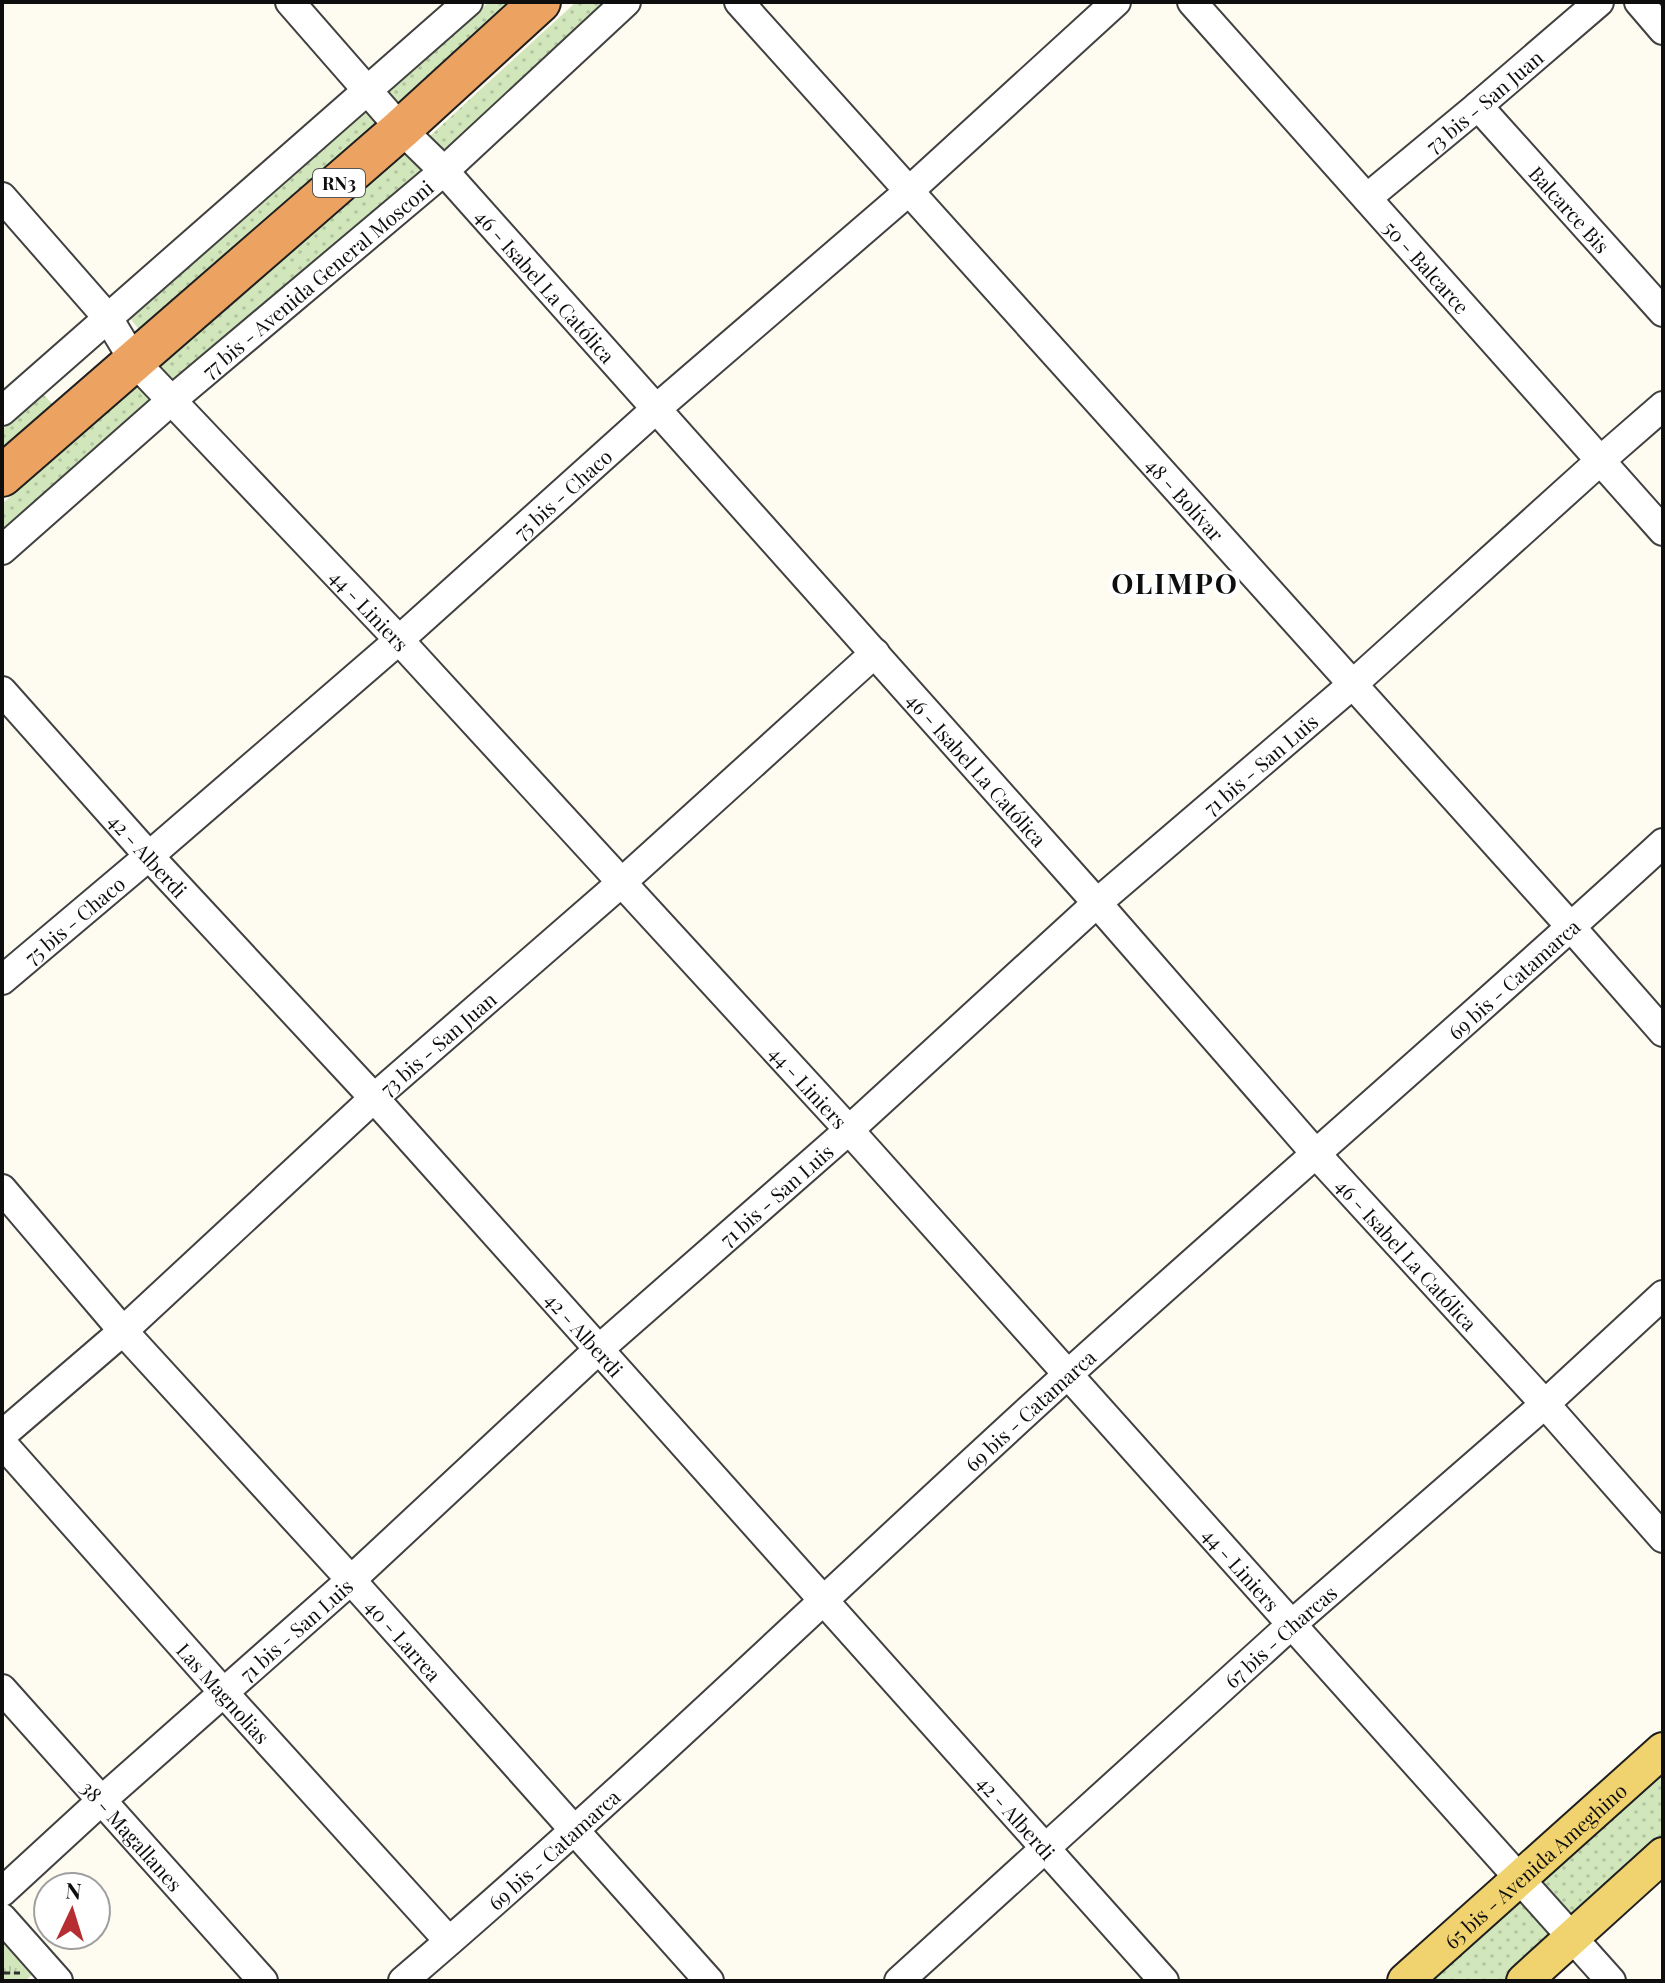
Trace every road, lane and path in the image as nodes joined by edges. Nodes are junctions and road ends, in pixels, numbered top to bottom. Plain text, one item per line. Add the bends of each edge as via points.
1 (290, 2) edge
2 (468, 2) edge
3 (540, 2) edge
4 (626, 2) edge
5 (739, 2) edge
6 (1116, 2) edge
7 (1192, 2) edge
8 (1599, 2) edge
9 (1639, 2) edge
10 (1663, 30) edge
11 (368, 91) junction
12 (1478, 106) junction
13 (401, 129) junction
14 (444, 171) junction
15 (909, 191) junction
16 (2, 197) edge
17 (1367, 198) junction
18 (1663, 312) edge
19 (108, 318) junction
20 (134, 361) junction
21 (172, 400) junction
22 (1663, 406) edge
23 (656, 409) junction
24 (2, 411) edge
25 (1601, 460) junction
26 (2, 476) edge
27 (1663, 531) edge
28 (2, 550) edge
29 (399, 640) junction
30 (875, 653) junction
31 (1353, 684) junction
32 (2, 691) edge
33 (1663, 843) edge
34 (149, 856) junction
35 (621, 883) junction
36 (1097, 903) junction
37 (1571, 927) junction
38 (2, 980) edge
39 (1663, 1032) edge
40 (374, 1098) junction
41 (849, 1130) junction
42 (1316, 1154) junction
43 (2, 1189) edge
44 (1663, 1295) edge
45 (123, 1331) junction
46 (598, 1350) junction
47 (1067, 1375) junction
48 (1545, 1404) junction
49 (2, 1435) edge
50 (2, 1443) edge
51 (1663, 1538) edge
52 (351, 1580) junction
53 (822, 1600) junction
54 (1291, 1625) junction
55 (2, 1689) edge
56 (224, 1693) junction
57 (1663, 1750) edge
58 (102, 1800) junction
59 (574, 1831) junction
60 (1046, 1848) junction
61 (1663, 1855) edge
62 (1519, 1879) junction
63 (2, 1892) edge
64 (2, 1918) edge
65 (1573, 1938) junction
66 (449, 1941) junction
67 (28, 1972) dead end
68 (2, 1973) edge
69 (58, 1981) edge
70 (263, 1981) edge
71 (403, 1981) edge
72 (709, 1981) edge
73 (899, 1981) edge
74 (1164, 1981) edge
75 (1405, 1981) edge
76 (1524, 1981) edge
77 (1611, 1981) edge

1 - 11 street, 46 - Isabel La Católica
2 - 11 street
3 - 13 highway, RN3
4 - 14 street, 77 bis - Avenida General Mosconi
5 - 15 street, 48 - Bolívar
6 - 15 street, 75 bis - Chaco
7 - 17 street, 50 - Balcarce
8 - 12 street, 73 bis - San Juan
9 - 10 street
11 - 13 street, 46 - Isabel La Católica
11 - 19 street
12 - 17 street, 73 bis - San Juan
12 - 18 street, Balcarce Bis
13 - 14 street, 46 - Isabel La Católica
13 - 20 highway, RN3
14 - 21 street, 77 bis - Avenida General Mosconi
14 - 23 street, 46 - Isabel La Católica
15 - 23 street, 75 bis - Chaco
15 - 31 street, 48 - Bolívar
16 - 19 street, 44 - Liniers
17 - 25 street, 50 - Balcarce
19 - 20 street, 44 - Liniers
19 - 24 street
20 - 21 street, 44 - Liniers
20 - 26 highway, RN3
21 - 28 street, 77 bis - Avenida General Mosconi
21 - 29 street, 44 - Liniers
22 - 25 street, 71 bis - San Luis
23 - 29 street, 75 bis - Chaco
23 - 30 street, 46 - Isabel La Católica
25 - 27 street, 50 - Balcarce
25 - 31 street, 71 bis - San Luis
29 - 34 street, 75 bis - Chaco
29 - 35 street, 44 - Liniers
30 - 35 street, 73 bis - San Juan
30 - 36 street, 46 - Isabel La Católica
31 - 36 street, 71 bis - San Luis
31 - 37 street, 48 - Bolívar
32 - 34 street, 42 - Alberdi
33 - 37 street, 69 bis - Catamarca
34 - 38 street, 75 bis - Chaco
34 - 40 street, 42 - Alberdi
35 - 40 street, 73 bis - San Juan
35 - 41 street, 44 - Liniers
36 - 41 street, 71 bis - San Luis
36 - 42 street, 46 - Isabel La Católica
37 - 39 street, 48 - Bolívar
37 - 42 street, 69 bis - Catamarca
40 - 45 street, 73 bis - San Juan
40 - 46 street, 42 - Alberdi
41 - 46 street, 71 bis - San Luis
41 - 47 street, 44 - Liniers
42 - 47 street, 69 bis - Catamarca
42 - 48 street, 46 - Isabel La Católica
43 - 45 street, 40 - Larrea
44 - 48 street, 67 bis - Charcas
45 - 49 street, 73 bis - San Juan
45 - 52 street, 40 - Larrea
46 - 52 street, 71 bis - San Luis
46 - 53 street, 42 - Alberdi
47 - 53 street, 69 bis - Catamarca
47 - 54 street, 44 - Liniers
48 - 51 street, 46 - Isabel La Católica
48 - 54 street, 67 bis - Charcas
50 - 56 street, Las Magnolias
52 - 56 street, 71 bis - San Luis
52 - 59 street, 40 - Larrea
53 - 59 street, 69 bis - Catamarca
53 - 60 street, 42 - Alberdi
54 - 60 street, 67 bis - Charcas
54 - 62 street, 44 - Liniers
55 - 58 street, 38 - Magallanes
56 - 58 street, 71 bis - San Luis
56 - 66 street, Las Magnolias
57 - 62 main road, 65 bis - Avenida Ameghino
58 - 63 street, 71 bis - San Luis
58 - 70 street, 38 - Magallanes
59 - 66 street, 69 bis - Catamarca
59 - 72 street, 40 - Larrea
60 - 73 street, 67 bis - Charcas
60 - 74 street, 42 - Alberdi
61 - 65 main road
62 - 65 street, 44 - Liniers
62 - 75 main road, 65 bis - Avenida Ameghino
64 - 69 street
65 - 76 main road
65 - 77 street, 44 - Liniers
66 - 71 street, 69 bis - Catamarca
67 - 68 path

